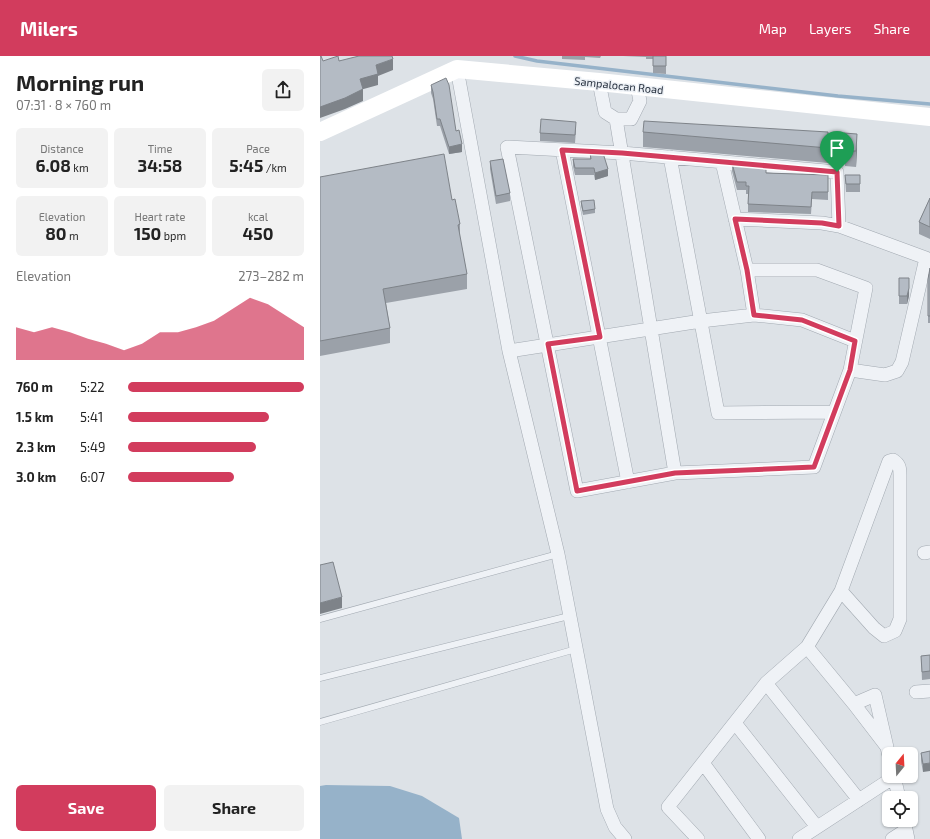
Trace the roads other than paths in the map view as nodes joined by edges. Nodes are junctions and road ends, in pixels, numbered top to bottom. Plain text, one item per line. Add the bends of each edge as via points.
1 (456, 63) edge
2 (599, 82) junction
3 (637, 86) junction
4 (930, 117) edge
5 (616, 119) junction
6 (320, 132) edge
7 (562, 150) junction
8 (622, 153) junction
9 (670, 157) junction
10 (722, 162) junction
11 (735, 219) junction
12 (839, 226) junction
13 (747, 270) junction
14 (754, 315) junction
15 (701, 321) junction
16 (651, 330) junction
17 (600, 337) junction
18 (855, 341) junction
19 (548, 344) junction
20 (509, 351) junction
21 (850, 370) junction
22 (834, 412) junction
23 (675, 473) junction
24 (628, 482) junction
25 (558, 554) junction
26 (841, 592) junction
27 (569, 616) junction
28 (320, 619) edge
29 (807, 648) junction
30 (576, 649) junction
31 (320, 678) edge
32 (766, 683) junction
33 (854, 704) junction
34 (320, 722) edge
35 (735, 723) junction
36 (884, 747) edge
37 (887, 747) edge
38 (703, 763) junction
39 (884, 783) edge
40 (859, 800) junction
41 (817, 827) junction
42 (906, 830) edge
43 (625, 839) edge
44 (698, 839) edge
45 (759, 839) edge
46 (799, 839) edge
47 (892, 839) edge

1 - 2 main road, Sampalocan Road
1 - 6 main road, Sampalocan Road
1 - 20 street
2 - 3 main road, Sampalocan Road
2 - 5 street via 604,112
3 - 4 main road, Sampalocan Road
3 - 5 street via 640,101 631,119
5 - 8 street
7 - 8 street
7 - 17 street
7 - 19 street via 508,146
8 - 9 street
8 - 16 street
9 - 10 street
9 - 15 street
10 - 11 street
10 - 12 street via 837,172
11 - 12 street
11 - 13 street
12 - 21 street via 926,258 902,362 897,371 885,375
13 - 14 street
13 - 18 street via 817,270 866,288
14 - 15 street
14 - 18 street via 802,320
15 - 16 street
15 - 22 street via 718,413
16 - 17 street
16 - 23 street
17 - 19 street
17 - 24 street
18 - 21 street
19 - 20 street
19 - 24 street via 577,491
20 - 25 street
21 - 22 street
22 - 23 street via 814,467
23 - 24 street
25 - 27 street
25 - 28 lane
26 - 26 street via 884,636 895,631 900,619 900,467 893,460 890,462
26 - 29 street
27 - 30 street
27 - 31 lane
29 - 32 street
29 - 33 street
30 - 34 lane
30 - 43 street via 606,809 615,827
32 - 35 street
32 - 40 street
33 - 36 street
33 - 37 street via 875,695
35 - 38 street
35 - 41 street
38 - 44 street via 668,807
38 - 45 street
39 - 40 street
40 - 41 street
41 - 46 street
42 - 47 street

